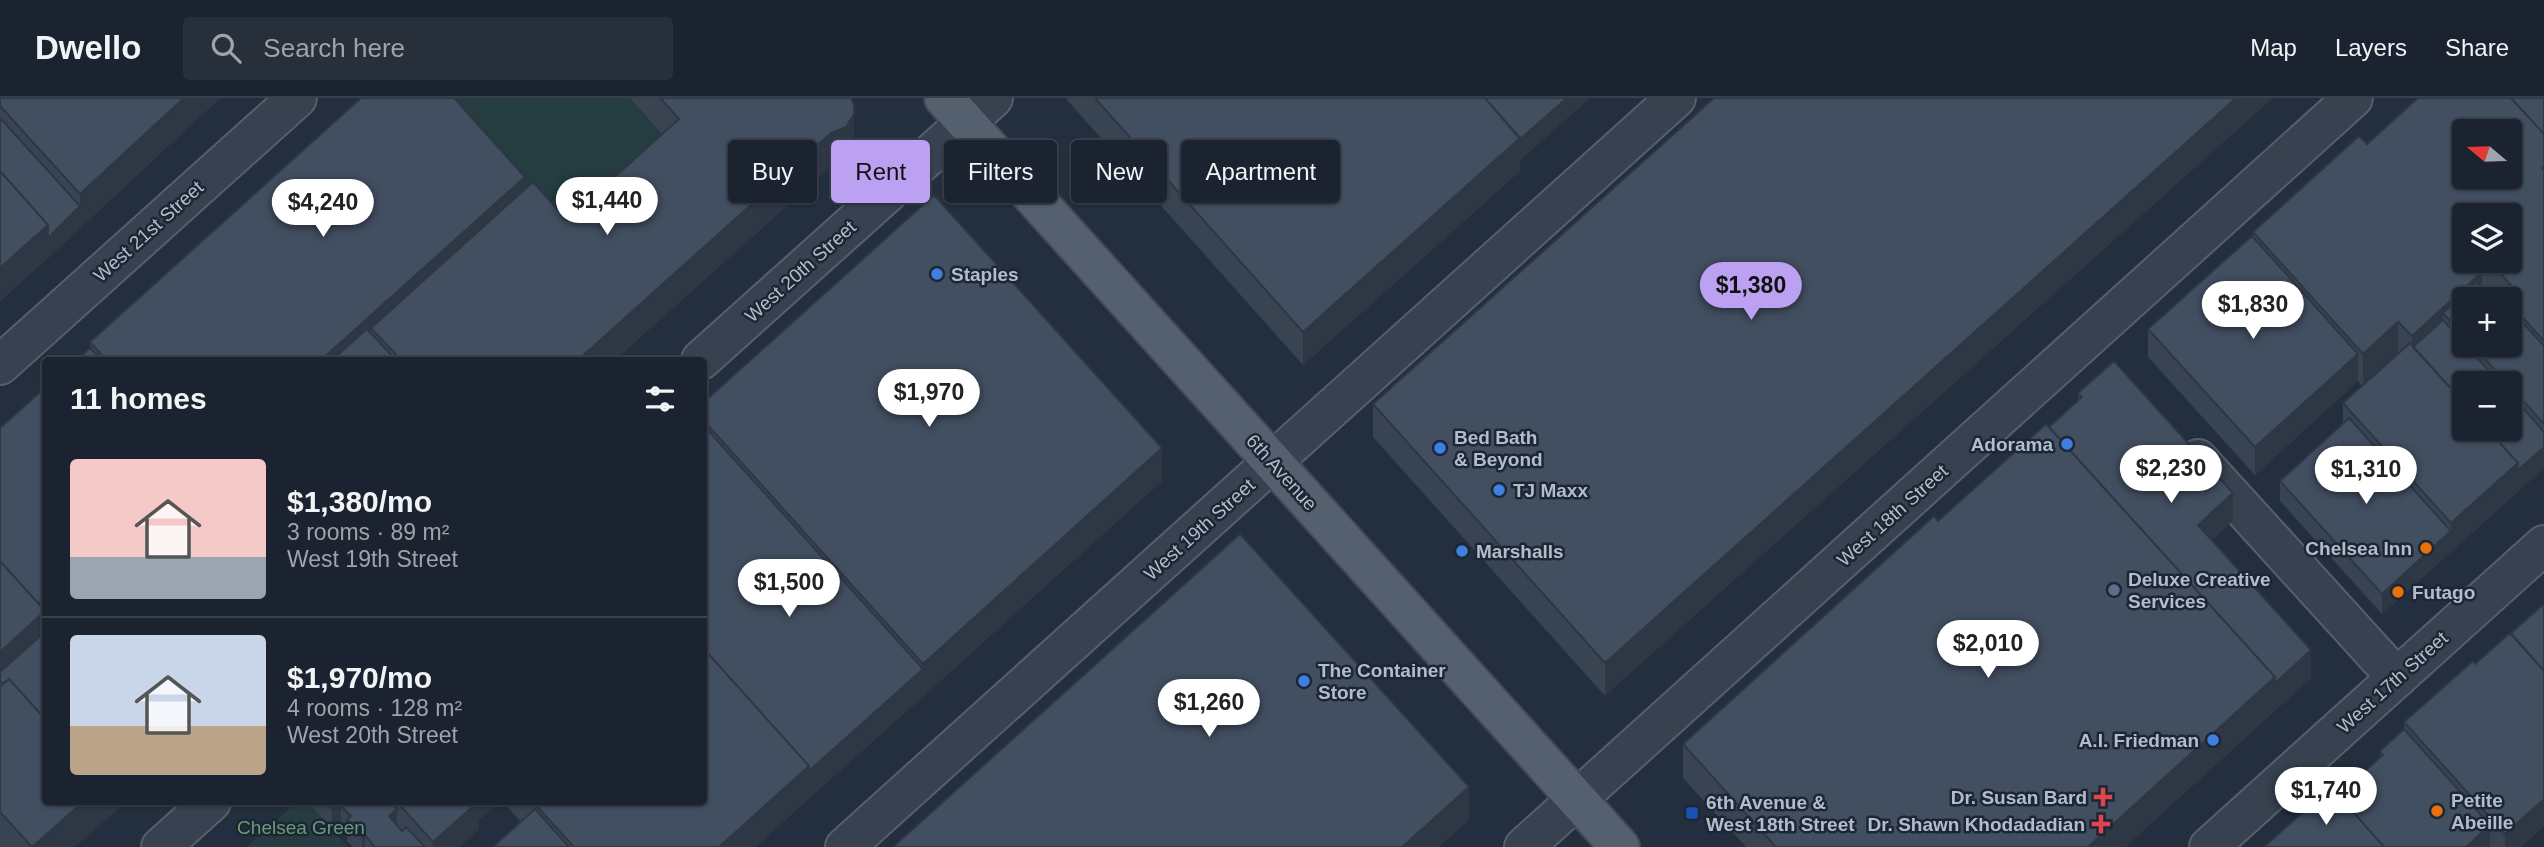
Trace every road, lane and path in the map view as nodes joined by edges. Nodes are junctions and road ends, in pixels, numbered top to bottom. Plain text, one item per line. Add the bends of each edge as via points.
1 (297, 98) edge
2 (1676, 98) edge
3 (2353, 98) edge
4 (968, 106) edge
5 (2088, 338) junction
6 (704, 357) edge
7 (0, 365) edge
8 (2116, 368) edge
9 (2171, 429) edge
10 (1273, 462) junction
11 (2544, 545) edge
12 (2397, 678) junction
13 (1577, 800) junction
14 (208, 805) edge
15 (161, 847) edge
16 (845, 847) edge
17 (1524, 847) edge
18 (1620, 847) edge
19 (2209, 847) edge

1 - 7 street, West 21st Street
2 - 10 street, West 19th Street
3 - 5 street, West 18th Street
4 - 6 street, West 20th Street
4 - 10 main road, 6th Avenue
5 - 8 street
5 - 13 street, West 18th Street
9 - 12 street
10 - 13 main road, 6th Avenue
10 - 16 street, West 19th Street
11 - 12 street, West 17th Street
12 - 19 street, West 17th Street
13 - 17 street, West 18th Street
13 - 18 main road, 6th Avenue
14 - 15 street

